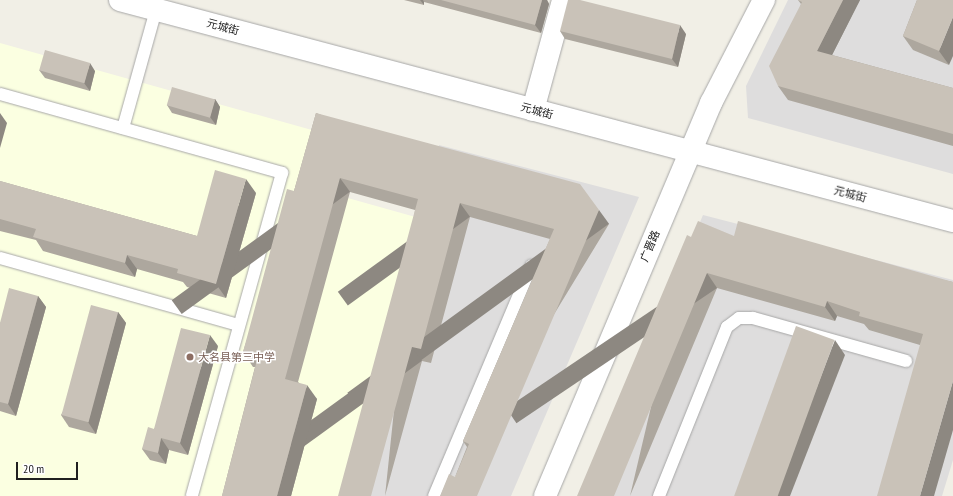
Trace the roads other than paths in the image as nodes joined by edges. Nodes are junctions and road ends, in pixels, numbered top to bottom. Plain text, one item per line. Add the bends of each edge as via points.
1 (120, 0) edge
2 (563, 0) edge
3 (764, 0) edge
4 (156, 10) junction
5 (0, 94) edge
6 (533, 110) junction
7 (123, 128) junction
8 (690, 151) junction
9 (953, 221) edge
10 (0, 258) edge
11 (531, 266) dead end
12 (239, 325) junction
13 (906, 361) dead end
14 (192, 496) edge
15 (434, 496) edge
16 (545, 496) edge
17 (659, 496) edge

1 - 4 street, 元城街
2 - 6 street
3 - 8 street, 广晋路 via 711,103
4 - 6 street, 元城街
4 - 7 lane
5 - 7 lane
6 - 8 street, 元城街
7 - 12 lane via 282,173
8 - 9 street, 元城街
8 - 16 street, 广晋路
10 - 12 lane
11 - 15 lane
12 - 14 lane
13 - 17 lane via 753,318 739,318 727,327

